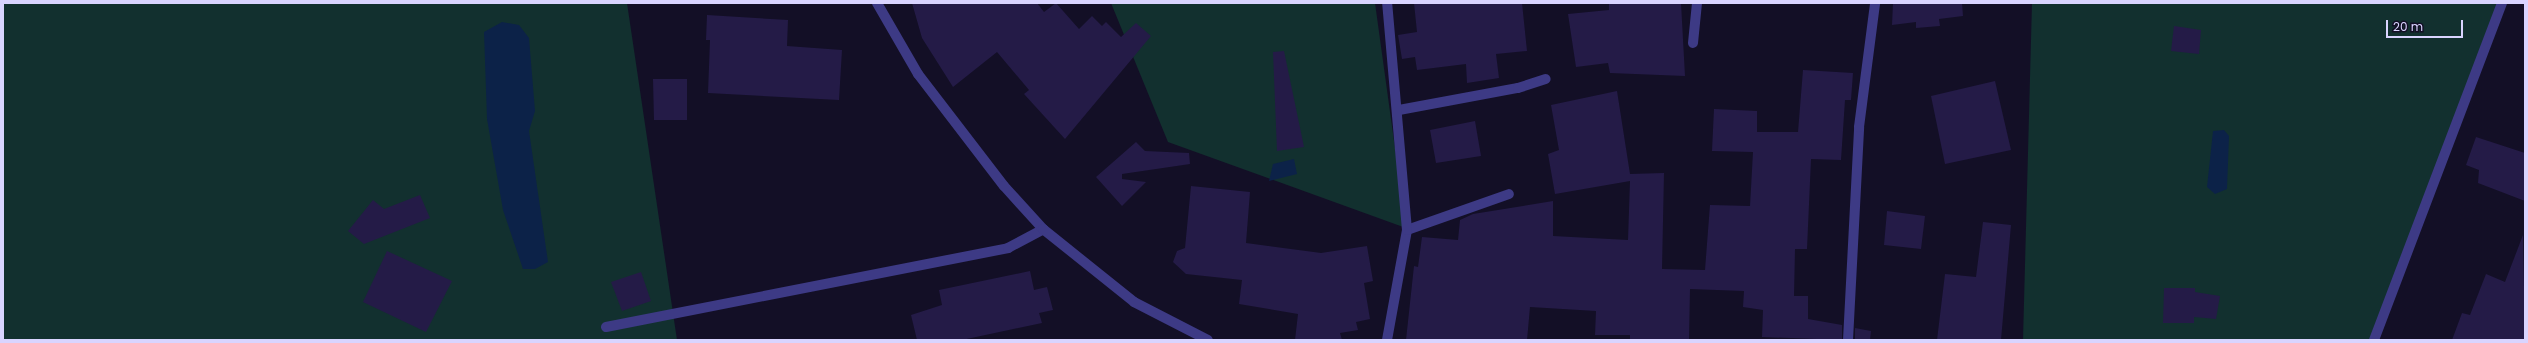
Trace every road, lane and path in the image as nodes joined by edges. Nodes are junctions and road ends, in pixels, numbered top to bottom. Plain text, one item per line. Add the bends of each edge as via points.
1 (877, 3) edge
2 (1388, 3) edge
3 (1697, 3) edge
4 (1875, 3) edge
5 (2502, 3) edge
6 (1693, 43) dead end
7 (1546, 79) dead end
8 (1399, 110) junction
9 (1509, 194) dead end
10 (1043, 229) junction
11 (1407, 230) junction
12 (606, 327) dead end
13 (1208, 340) edge
14 (1387, 340) edge
15 (1848, 340) edge
16 (2374, 340) edge

1 - 10 street via 918,74 1004,186
2 - 8 street
3 - 6 street
4 - 15 street via 1858,141
5 - 16 street
7 - 8 street via 1518,88
8 - 11 street
9 - 11 street
10 - 12 street via 1008,248
10 - 13 street via 1134,302
11 - 14 street

